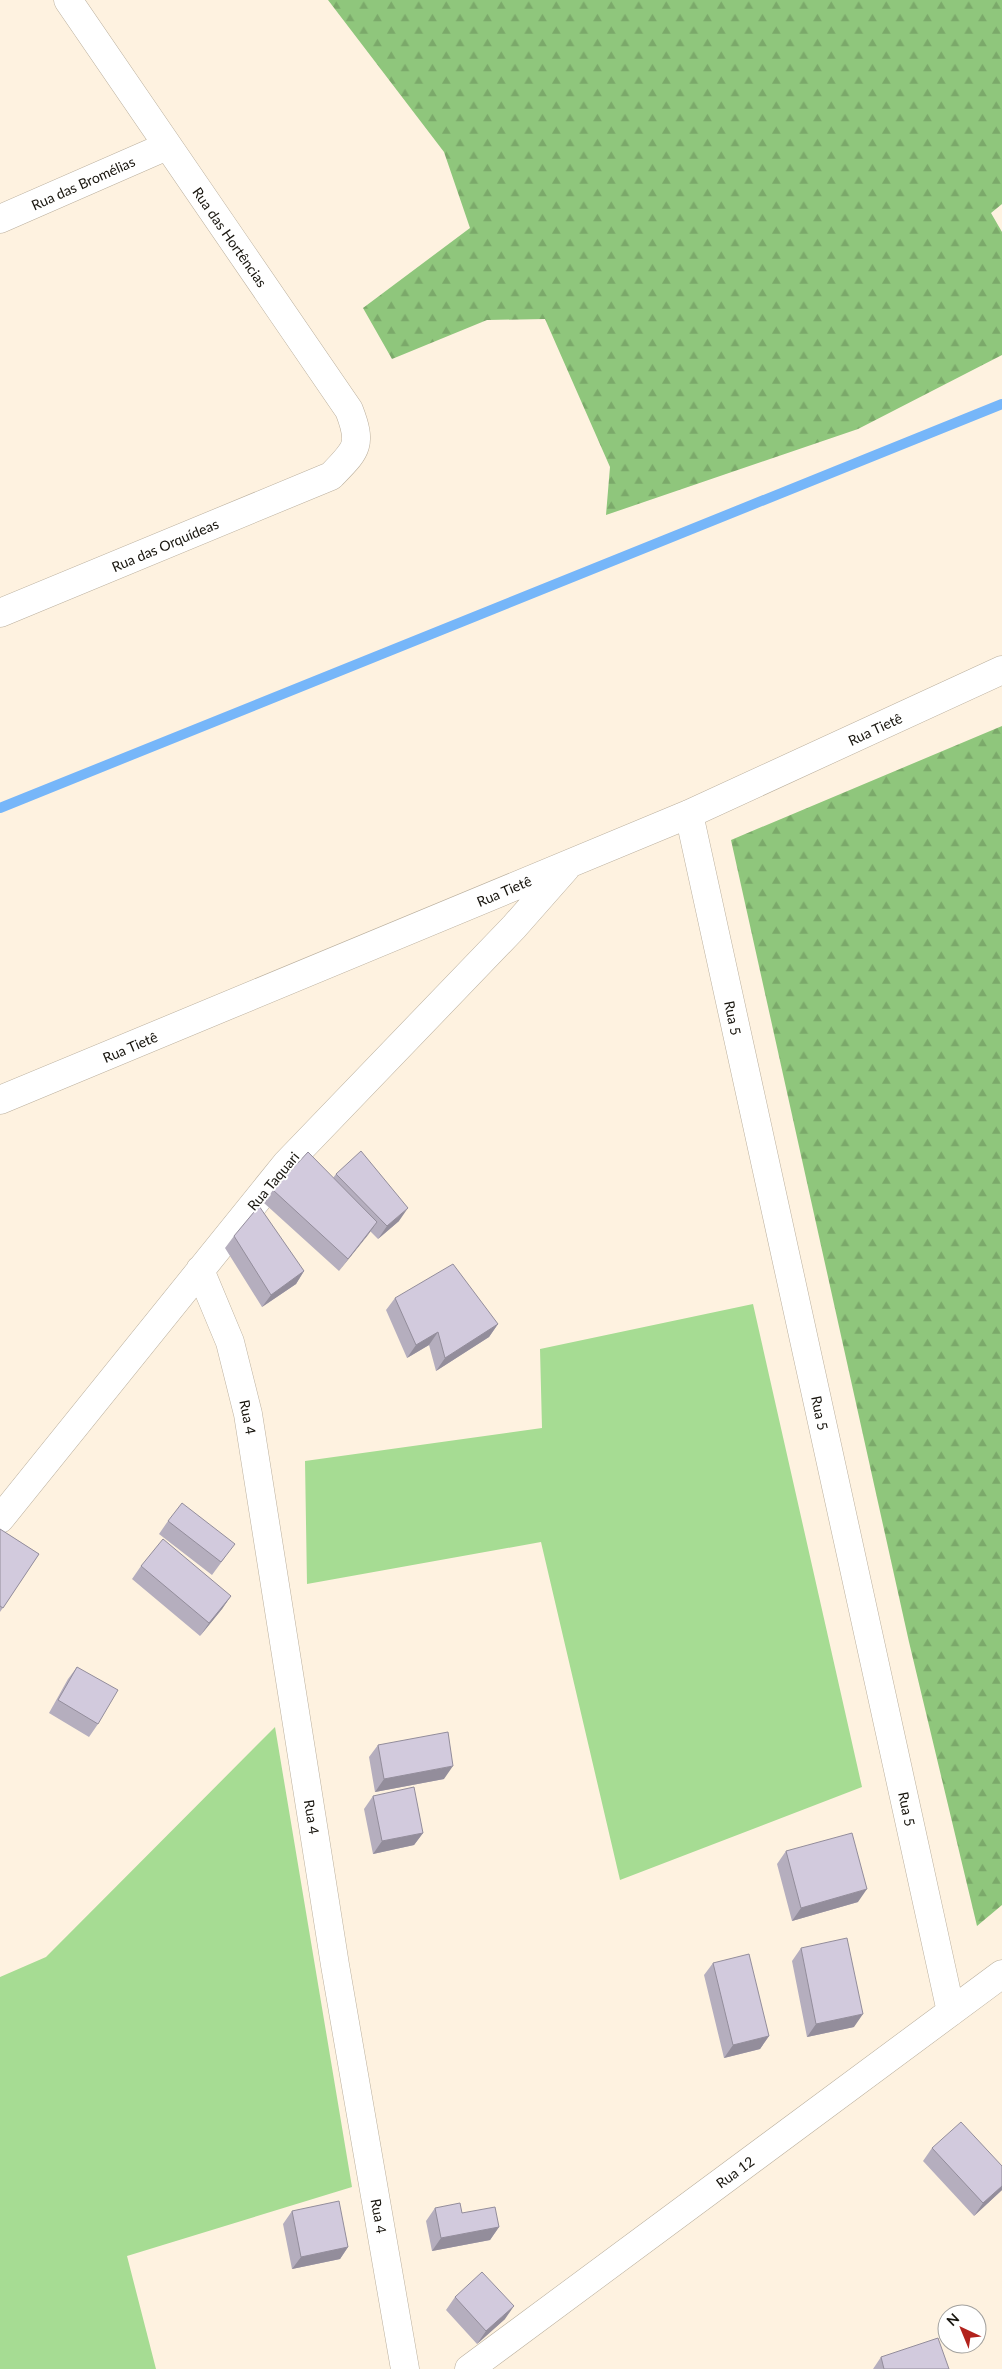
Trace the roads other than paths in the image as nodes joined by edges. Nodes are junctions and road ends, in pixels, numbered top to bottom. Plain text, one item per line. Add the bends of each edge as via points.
1 (68, 0) edge
2 (167, 146) junction
3 (0, 220) edge
4 (331, 476) joint
5 (0, 613) edge
6 (1002, 670) edge
7 (689, 814) junction
8 (570, 864) junction
9 (0, 1100) edge
10 (200, 1270) junction
11 (0, 1519) edge
12 (1002, 1974) edge
13 (951, 2012) junction
14 (405, 2369) edge
15 (469, 2369) edge

1 - 2 street, Rua das Hortências
2 - 3 street, Rua das Bromélias
2 - 4 street, Rua das Hortências via 349,410 358,432 353,453
4 - 5 street, Rua das Orquídeas
6 - 7 street, Rua Tietê
7 - 8 street, Rua Tietê
7 - 13 street, Rua 5
8 - 9 street, Rua Tietê
8 - 10 street, Rua Taquari via 514,928 286,1164
10 - 11 street, Rua Taquari
10 - 14 street, Rua 4 via 230,1342 248,1414 334,1955
12 - 13 street, Rua 12
13 - 15 street, Rua 12

